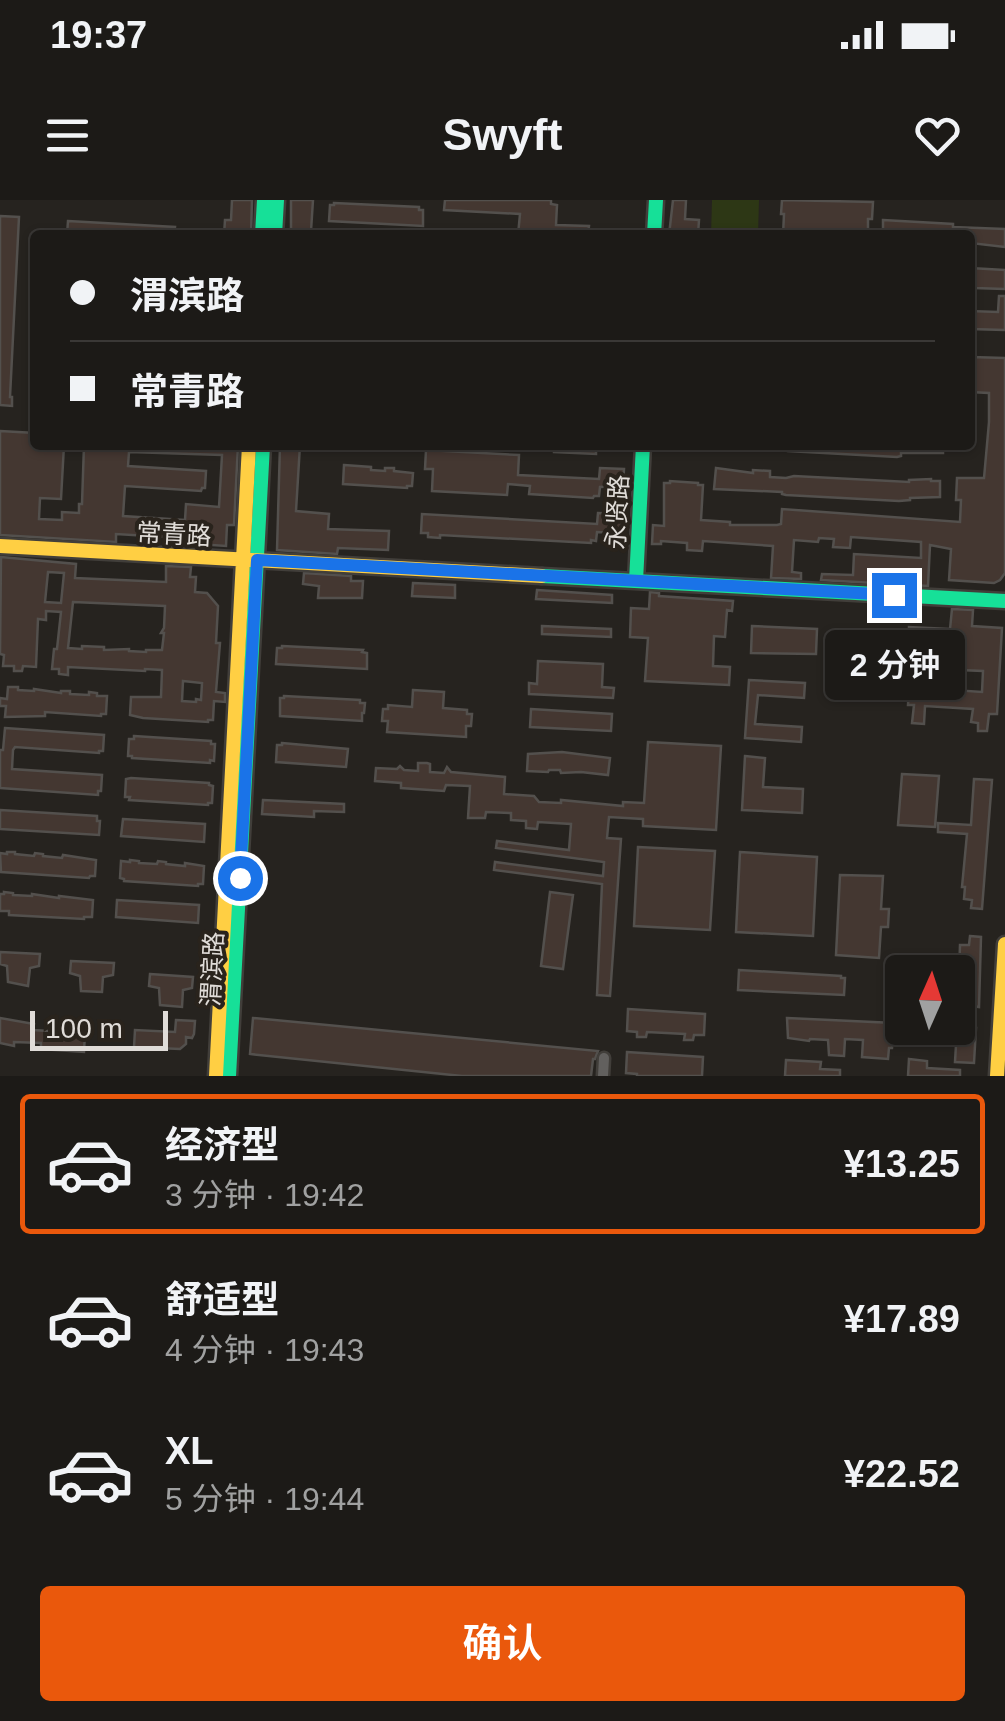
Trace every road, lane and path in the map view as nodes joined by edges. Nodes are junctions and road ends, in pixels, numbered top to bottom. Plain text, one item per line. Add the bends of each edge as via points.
1 (264, 200) edge
2 (276, 200) edge
3 (656, 200) edge
4 (262, 230) edge
5 (275, 230) edge
6 (654, 230) edge
7 (249, 450) edge
8 (262, 450) edge
9 (643, 450) edge
10 (0, 546) edge
11 (250, 560) junction
12 (636, 581) junction
13 (1005, 601) edge
14 (1005, 944) edge
15 (604, 1058) dead end
16 (216, 1076) edge
17 (229, 1076) edge
18 (604, 1076) edge
19 (998, 1076) edge

1 - 4 street
2 - 5 street
3 - 6 street
7 - 11 street, 渭滨路
8 - 11 street, 渭滨路
9 - 12 street, 永贤路
10 - 11 street, 常青路
11 - 12 street, 常青路
11 - 16 street, 渭滨路
11 - 17 street, 渭滨路
12 - 13 street, 常青路
14 - 19 street
15 - 18 street

